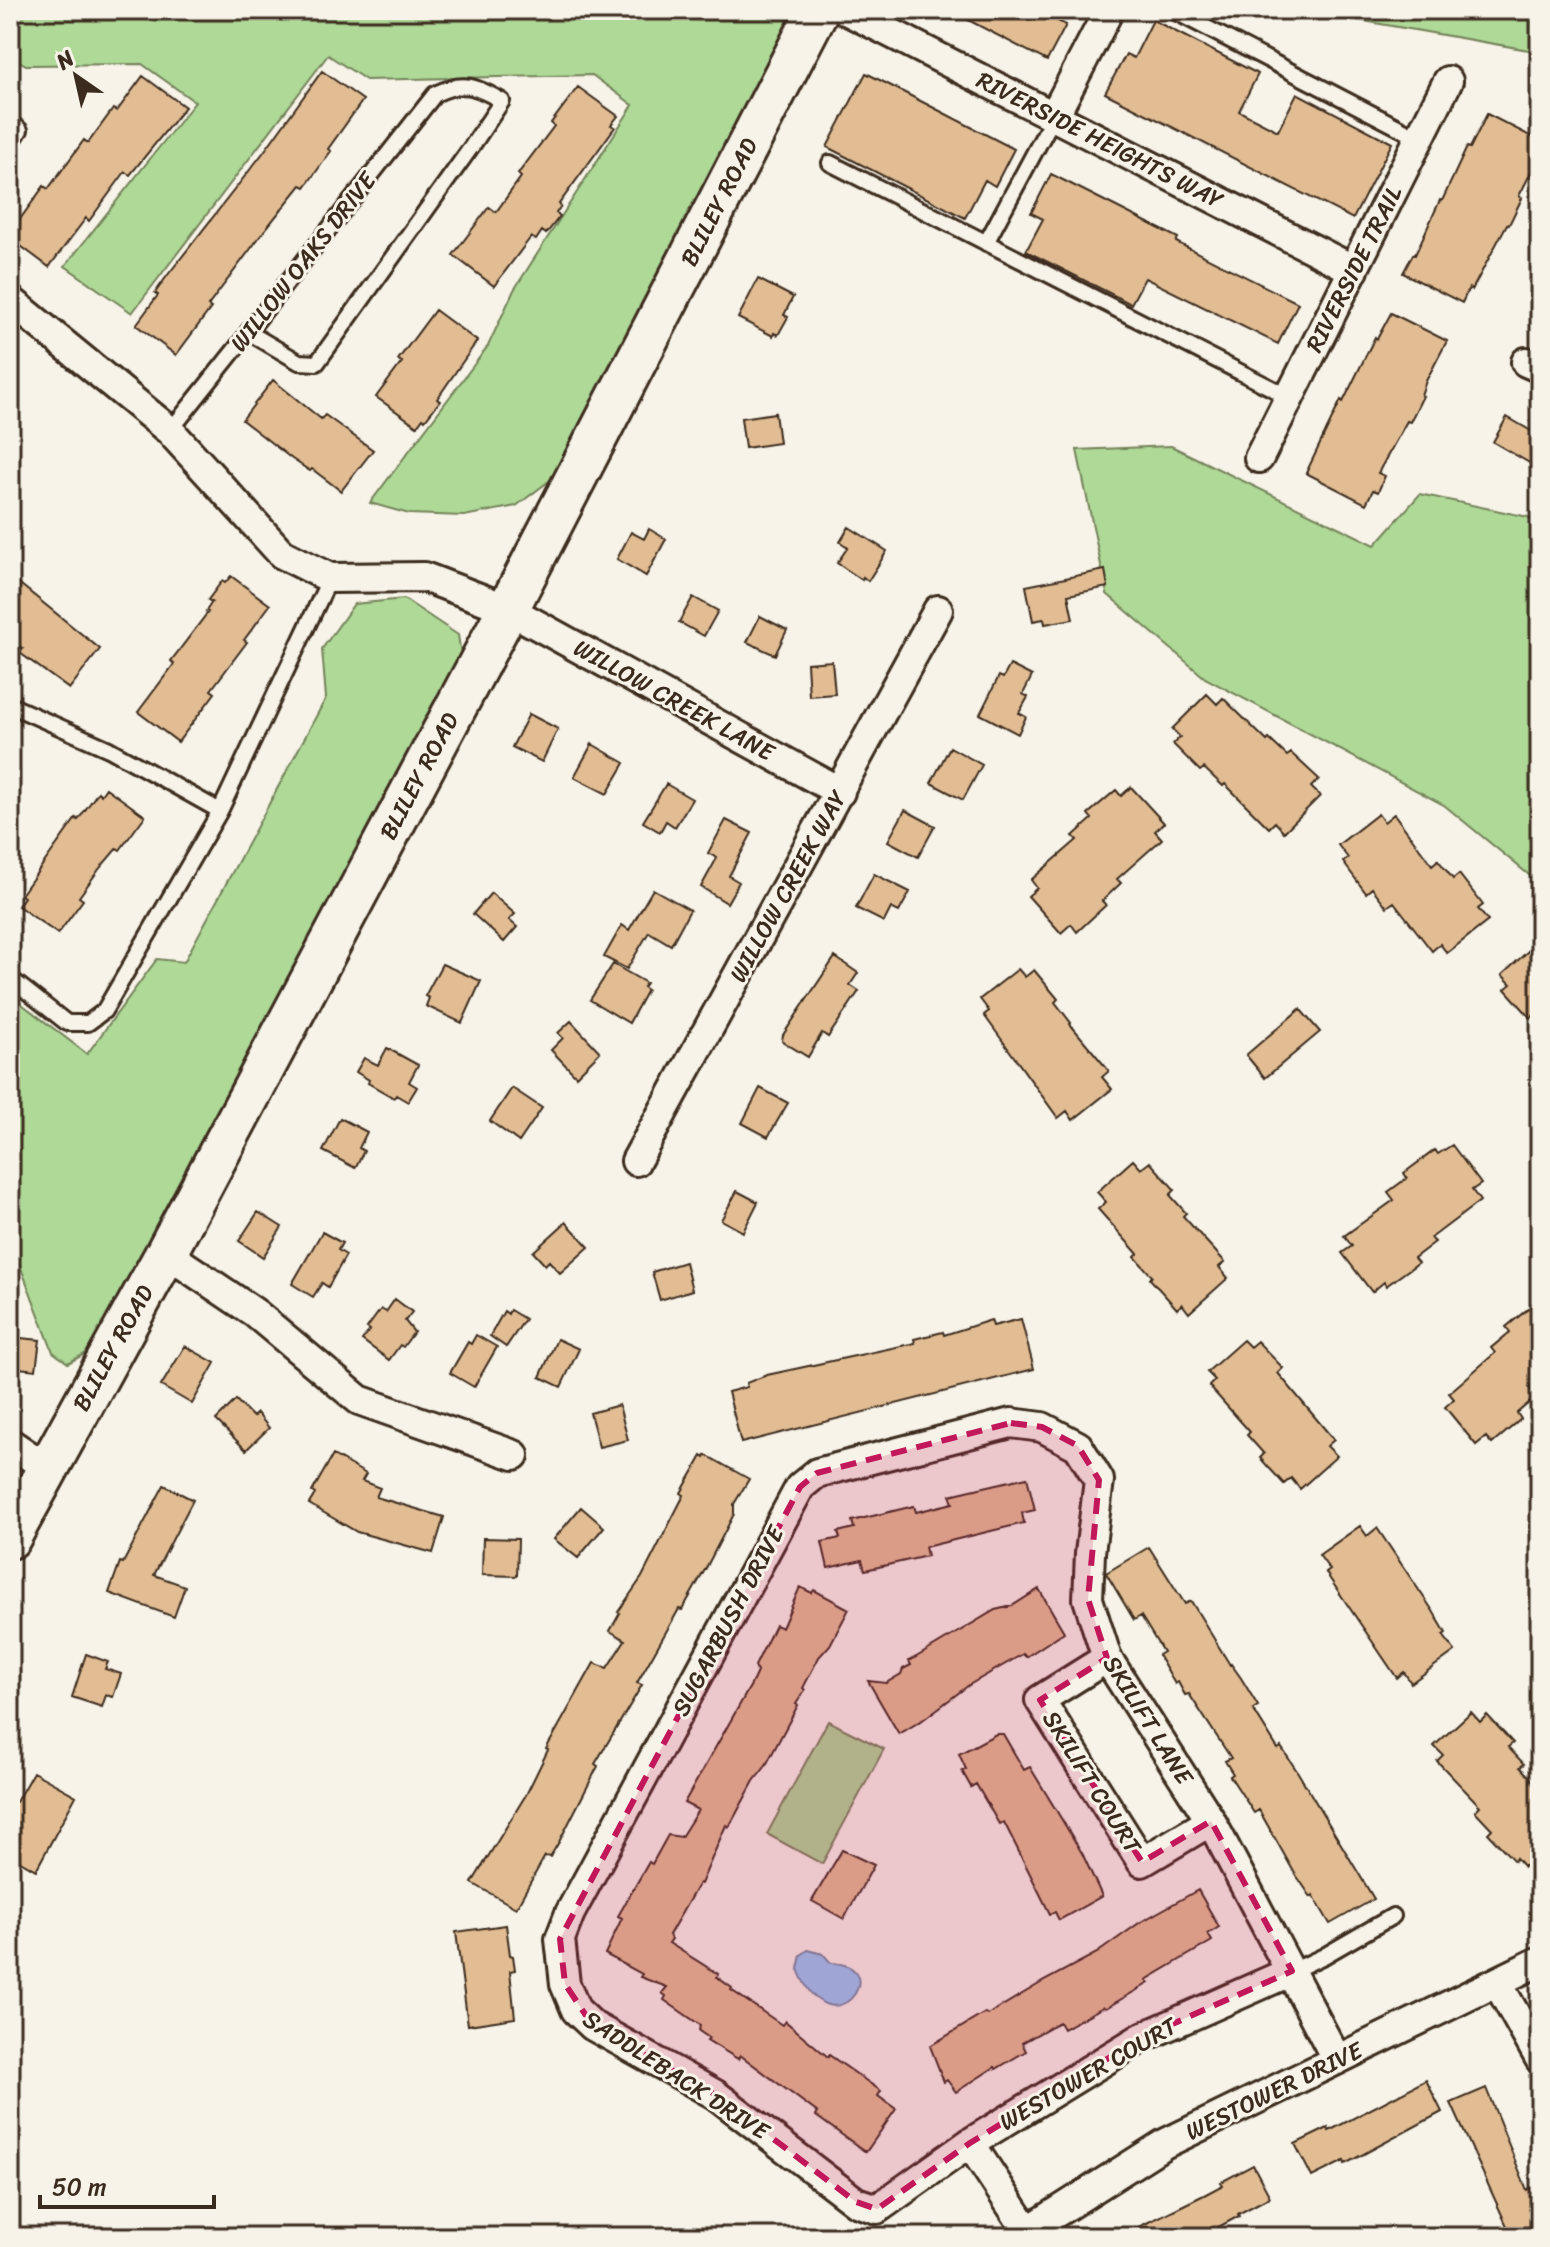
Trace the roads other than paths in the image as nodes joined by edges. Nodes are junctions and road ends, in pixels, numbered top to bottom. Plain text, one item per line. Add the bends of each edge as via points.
1 (818, 10) edge
2 (846, 10) edge
3 (1109, 10) edge
4 (1172, 10) edge
5 (1448, 81) dead end
6 (1054, 116) junction
7 (10, 122) edge
8 (1419, 138) junction
9 (10, 145) edge
10 (830, 163) dead end
11 (986, 243) junction
12 (1354, 270) junction
13 (10, 300) edge
14 (248, 332) junction
15 (1289, 397) junction
16 (170, 431) junction
17 (1259, 458) dead end
18 (330, 578) junction
19 (508, 609) junction
20 (938, 610) dead end
21 (10, 705) edge
22 (840, 792) junction
23 (220, 811) junction
24 (10, 978) edge
25 (636, 1161) dead end
26 (166, 1253) junction
27 (1042, 1427) joint
28 (10, 1443) edge
29 (514, 1455) dead end
30 (47, 1468) junction
31 (10, 1538) edge
32 (1107, 1658) junction
33 (1211, 1821) junction
34 (1393, 1916) dead end
35 (1540, 1961) edge
36 (1292, 1971) junction
37 (1497, 1982) junction
38 (565, 1984) joint
39 (1540, 2059) edge
40 (1337, 2060) junction
41 (970, 2143) junction
42 (877, 2209) joint
43 (1022, 2233) edge

1 - 19 street, BLILEY ROAD
2 - 6 street, RIVERSIDE HEIGHTS WAY
3 - 6 street
4 - 8 lane
5 - 8 street, RIVERSIDE TRAIL
6 - 11 lane
6 - 12 street, RIVERSIDE HEIGHTS WAY
7 - 9 lane via 20,130
8 - 12 street, RIVERSIDE TRAIL
10 - 11 lane
11 - 15 lane
12 - 15 street, RIVERSIDE TRAIL
13 - 16 street
14 - 14 lane, WILLOW OAKS DRIVE via 435,94 455,84 482,89 502,101 317,363 299,362
14 - 16 lane, WILLOW OAKS DRIVE
15 - 17 street, RIVERSIDE TRAIL
16 - 18 street via 282,554
18 - 19 street via 424,577
18 - 23 lane
19 - 22 street, WILLOW CREEK LANE
19 - 26 street, BLILEY ROAD
20 - 22 street, WILLOW CREEK WAY
21 - 23 lane via 109,749
22 - 25 street, WILLOW CREEK WAY
23 - 24 lane via 104,1011 88,1023 67,1023
26 - 29 street via 255,1313 359,1400
26 - 30 street, BLILEY ROAD
27 - 32 street, SKILIFT LANE via 1078,1446 1099,1480 1088,1599
27 - 38 street, SUGARBUSH DRIVE via 1011,1423 817,1473 800,1487 570,1913 560,1939
28 - 30 street
30 - 31 street, BLILEY ROAD
32 - 33 street, SKILIFT LANE
32 - 33 street, SKILIFT COURT via 1040,1700 1133,1849 1142,1862
33 - 36 street, SKILIFT LANE
34 - 36 lane
35 - 37 street, WESTOWER DRIVE
36 - 40 street
36 - 41 street, WESTOWER COURT via 1143,2037
37 - 39 street
37 - 40 street, WESTOWER DRIVE
38 - 42 street, SADDLEBACK DRIVE via 576,2010 593,2026 716,2095 856,2202
40 - 43 street, WESTOWER DRIVE via 1164,2144
41 - 42 street, WESTOWER COURT
41 - 43 street, WESTOWER COURT

